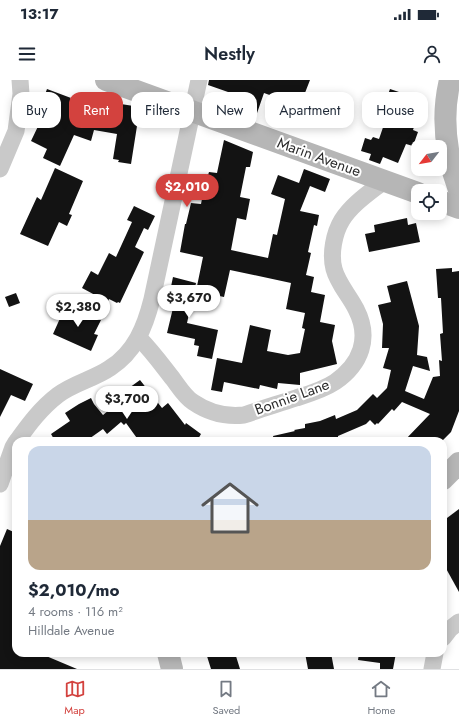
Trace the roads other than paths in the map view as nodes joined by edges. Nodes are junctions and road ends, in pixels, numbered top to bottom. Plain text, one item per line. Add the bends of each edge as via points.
1 (20, 80) edge
2 (106, 80) edge
3 (199, 80) edge
4 (450, 80) edge
5 (140, 92) edge
6 (194, 106) edge
7 (194, 111) edge
8 (189, 128) edge
9 (0, 169) edge
10 (384, 181) junction
11 (459, 190) edge
12 (411, 191) edge
13 (447, 204) edge
14 (459, 208) edge
15 (139, 338) junction
16 (19, 437) edge
17 (12, 450) edge
18 (459, 463) edge
19 (447, 475) edge
20 (0, 484) edge
21 (459, 622) edge
22 (447, 633) edge
23 (169, 657) edge
24 (434, 657) edge
25 (172, 669) edge
26 (432, 669) edge

1 - 9 street via 21,94 16,131
2 - 5 street, Marin Avenue
3 - 6 street
4 - 11 street via 445,115 446,144
7 - 10 street, Marin Avenue
8 - 15 street via 147,320
10 - 12 street, Marin Avenue
10 - 15 street, Bonnie Lane via 350,209 336,233 332,252 334,268 340,284 362,322 363,342 358,358 334,383 318,391 244,415 222,415 193,402
13 - 14 street
15 - 16 street via 125,356 110,369 71,387 44,407
17 - 20 street
18 - 19 street
21 - 22 street
23 - 25 street
24 - 26 street

